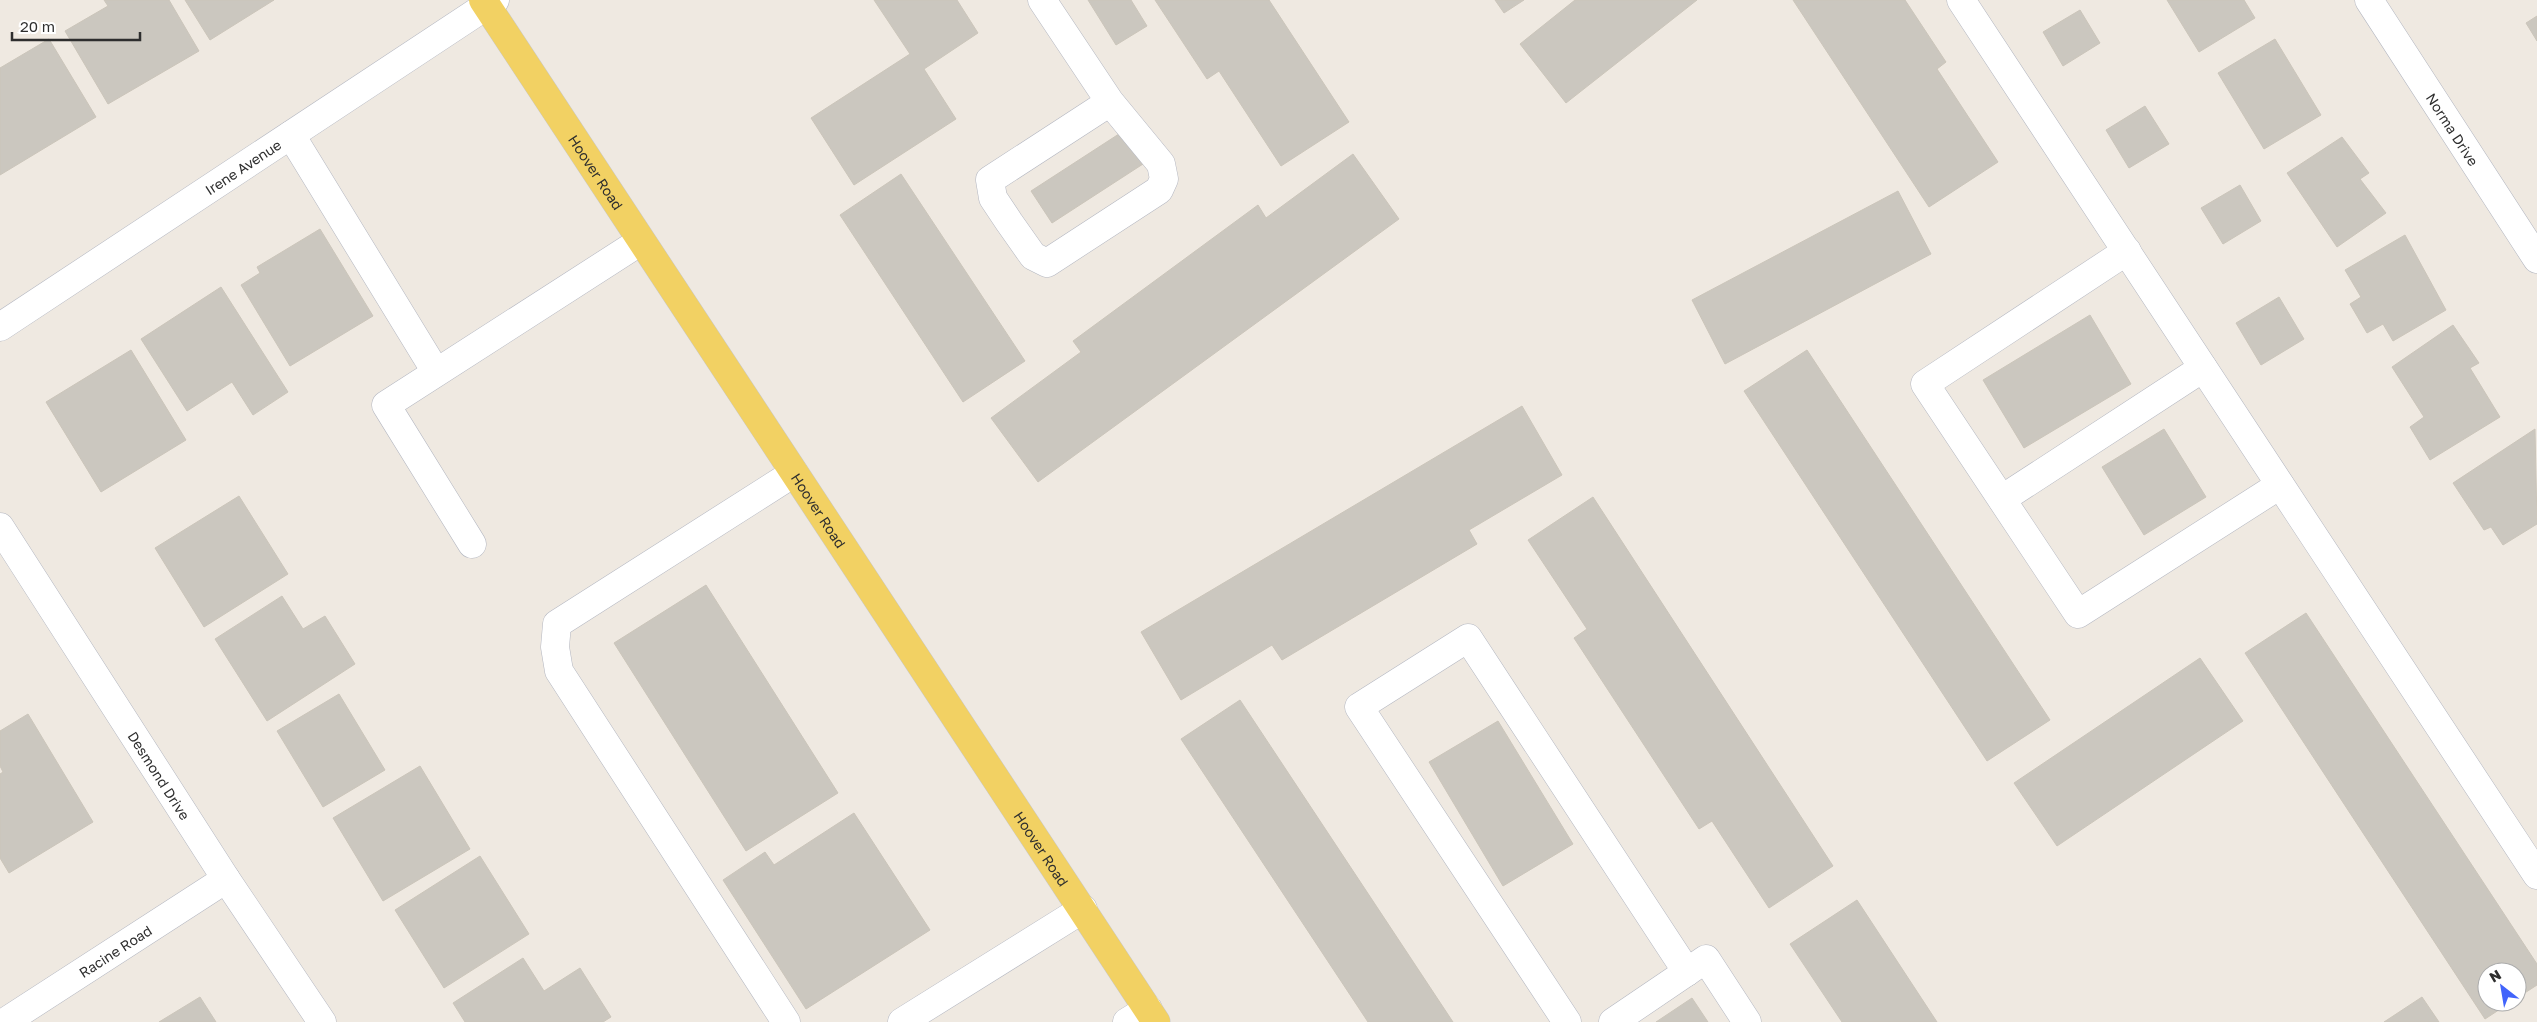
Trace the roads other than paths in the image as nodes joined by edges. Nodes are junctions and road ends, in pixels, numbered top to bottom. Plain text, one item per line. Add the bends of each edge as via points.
1 (1042, 0) edge
2 (1961, 0) edge
3 (2369, 0) edge
4 (488, 2) edge
5 (1110, 102) junction
6 (290, 135) junction
7 (641, 241) junction
8 (2126, 250) junction
9 (2537, 259) edge
10 (0, 327) edge
11 (2203, 368) junction
12 (436, 372) junction
13 (794, 472) junction
14 (2280, 485) junction
15 (2002, 499) junction
16 (0, 527) edge
17 (472, 544) dead end
18 (2537, 875) edge
19 (226, 879) junction
20 (1083, 909) junction
21 (1687, 972) junction
22 (1144, 1018) edge
23 (5, 1022) edge
24 (322, 1022) edge
25 (786, 1022) edge
26 (902, 1022) edge
27 (1567, 1022) edge
28 (1614, 1022) edge
29 (1747, 1022) edge

1 - 5 street
2 - 8 street
3 - 9 street, Norma Drive
4 - 6 street, Irene Avenue
4 - 7 main road, Hoover Road
5 - 5 street via 1161,164 1164,179 1159,190 1047,264 1033,256 1009,222 993,198 990,180
6 - 10 street, Irene Avenue
6 - 12 street
7 - 12 street
7 - 13 main road, Hoover Road
8 - 11 street
8 - 15 street via 1925,384
11 - 14 street
11 - 15 street
12 - 17 street via 386,405
13 - 20 main road, Hoover Road
13 - 25 street via 557,624 555,646 559,671
14 - 15 street via 2078,614
14 - 18 street
16 - 19 street, Desmond Drive
19 - 23 street, Racine Road
19 - 24 street, Desmond Drive
20 - 22 main road, Hoover Road
20 - 26 street
21 - 27 street via 1468,638 1360,707
21 - 28 street
21 - 29 street via 1706,959

